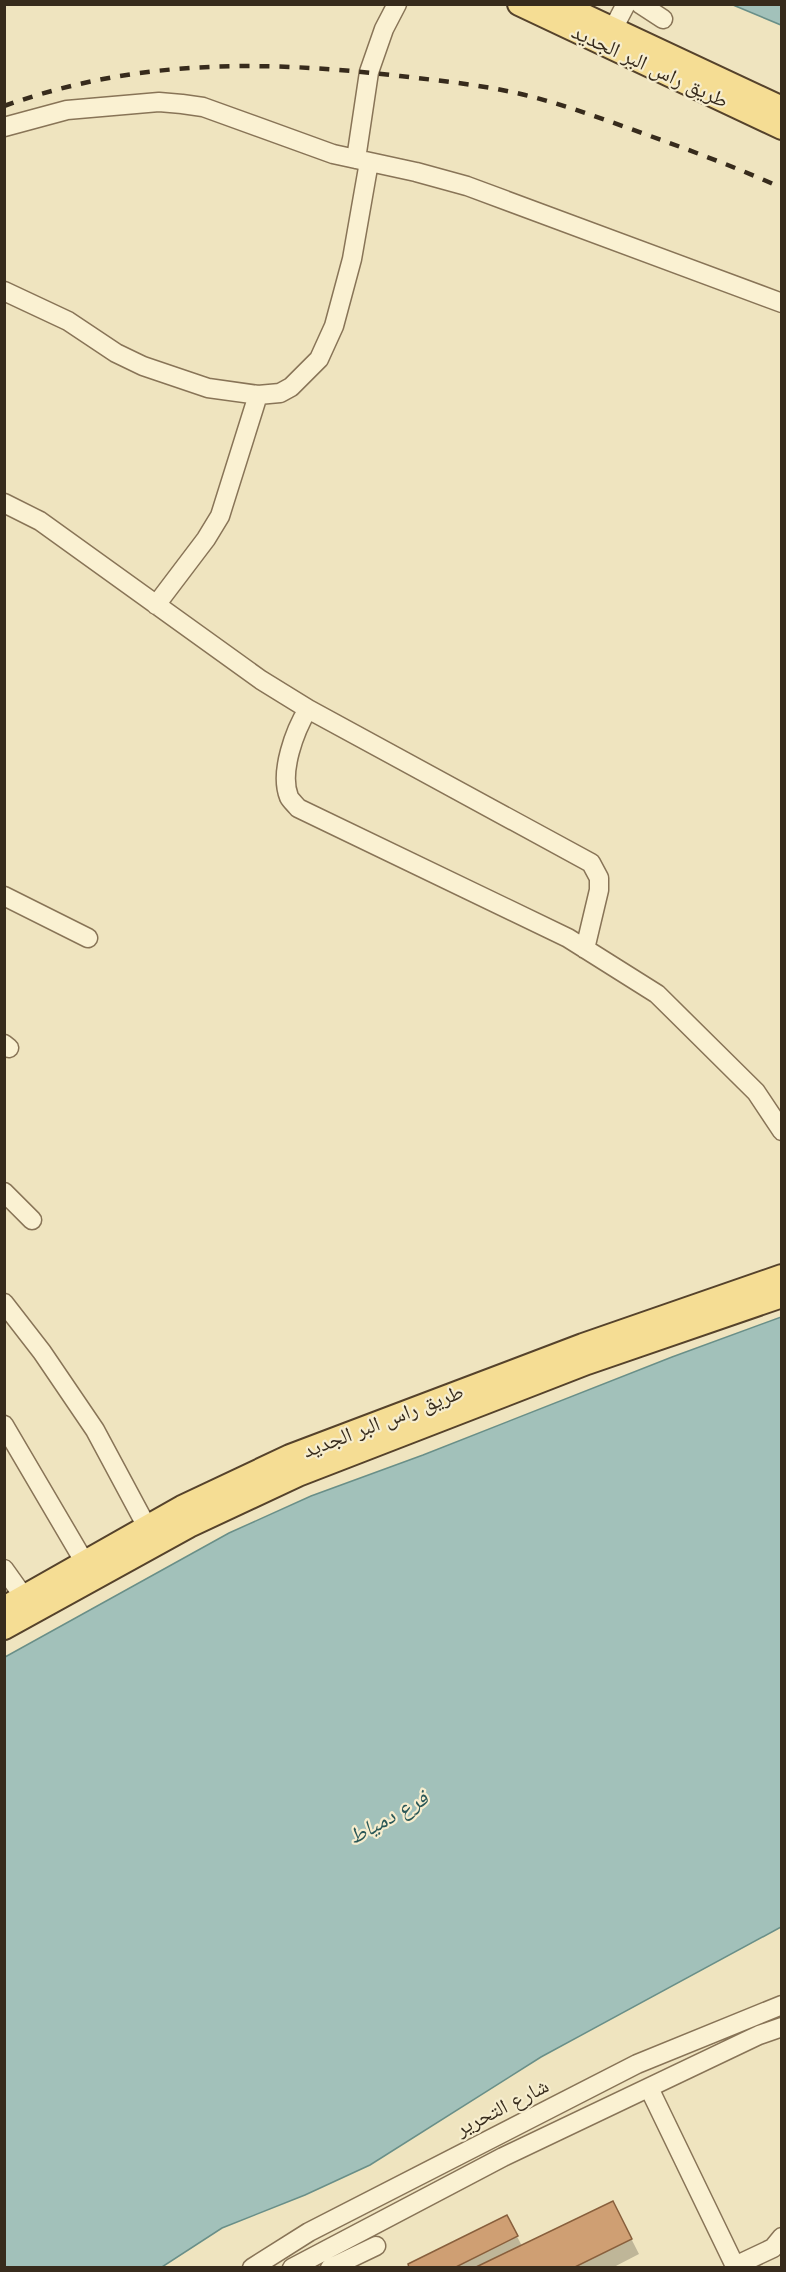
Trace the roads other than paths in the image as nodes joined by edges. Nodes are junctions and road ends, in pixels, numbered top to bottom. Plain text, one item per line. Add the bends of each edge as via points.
1 (397, 4) edge
2 (519, 4) edge
3 (560, 4) edge
4 (626, 4) edge
5 (640, 4) edge
6 (663, 19) dead end
7 (613, 29) junction
8 (782, 108) edge
9 (4, 127) edge
10 (782, 128) edge
11 (362, 161) junction
12 (4, 291) edge
13 (782, 303) edge
14 (258, 395) junction
15 (4, 503) edge
16 (156, 605) junction
17 (308, 709) junction
18 (4, 896) edge
19 (88, 938) dead end
20 (585, 949) junction
21 (782, 1131) edge
22 (4, 1192) edge
23 (32, 1221) dead end
24 (782, 1276) edge
25 (782, 1296) edge
26 (4, 1303) edge
27 (585, 1354) junction
28 (4, 1425) edge
29 (147, 1527) junction
30 (84, 1563) junction
31 (4, 1569) edge
32 (24, 1597) junction
33 (4, 1608) edge
34 (4, 1628) edge
35 (782, 1993) edge
36 (782, 2005) edge
37 (746, 2018) junction
38 (782, 2027) edge
39 (649, 2088) junction
40 (574, 2096) junction
41 (531, 2118) junction
42 (579, 2121) junction
43 (536, 2141) junction
44 (782, 2237) edge
45 (376, 2246) dead end
46 (318, 2261) edge
47 (734, 2264) edge
48 (252, 2268) edge
49 (292, 2268) edge
50 (330, 2268) edge

1 - 11 street via 369,72
2 - 10 main road, طريق راس البر الجديد
3 - 7 main road, طريق راس البر الجديد
4 - 7 street
5 - 6 street
7 - 8 main road, طريق راس البر الجديد
9 - 11 street via 67,110 159,102 182,104 203,107
11 - 13 street via 478,190
11 - 14 street via 352,259 334,326 320,359 291,387 280,393
12 - 14 street via 68,321 143,366 208,388
14 - 16 street via 220,516
15 - 16 street via 40,521
16 - 17 street
17 - 20 street via 591,863 599,878 599,890
17 - 20 street via 297,726 288,757 289,798 298,808
18 - 19 street
20 - 21 street via 657,994 756,1092
22 - 23 street
24 - 27 main road, طريق راس البر الجديد
25 - 27 main road, طريق راس البر الجديد
26 - 29 street via 95,1430
27 - 29 main road, طريق راس البر الجديد via 290,1456 217,1488
27 - 34 main road, طريق راس البر الجديد via 261,1491
28 - 30 street
29 - 30 main road, طريق راس البر الجديد
30 - 32 main road, طريق راس البر الجديد
31 - 32 street
32 - 33 main road, طريق راس البر الجديد
35 - 37 street
36 - 37 street, شارع التحرير
37 - 40 street, شارع التحرير via 637,2064
38 - 39 street
39 - 42 street
39 - 47 street
40 - 41 street, شارع التحرير
40 - 42 street via 567,2109 570,2117
41 - 43 street via 543,2123
41 - 48 street, شارع التحرير via 309,2232
42 - 43 street
43 - 46 street
44 - 47 street via 771,2238
45 - 50 street
46 - 49 street

